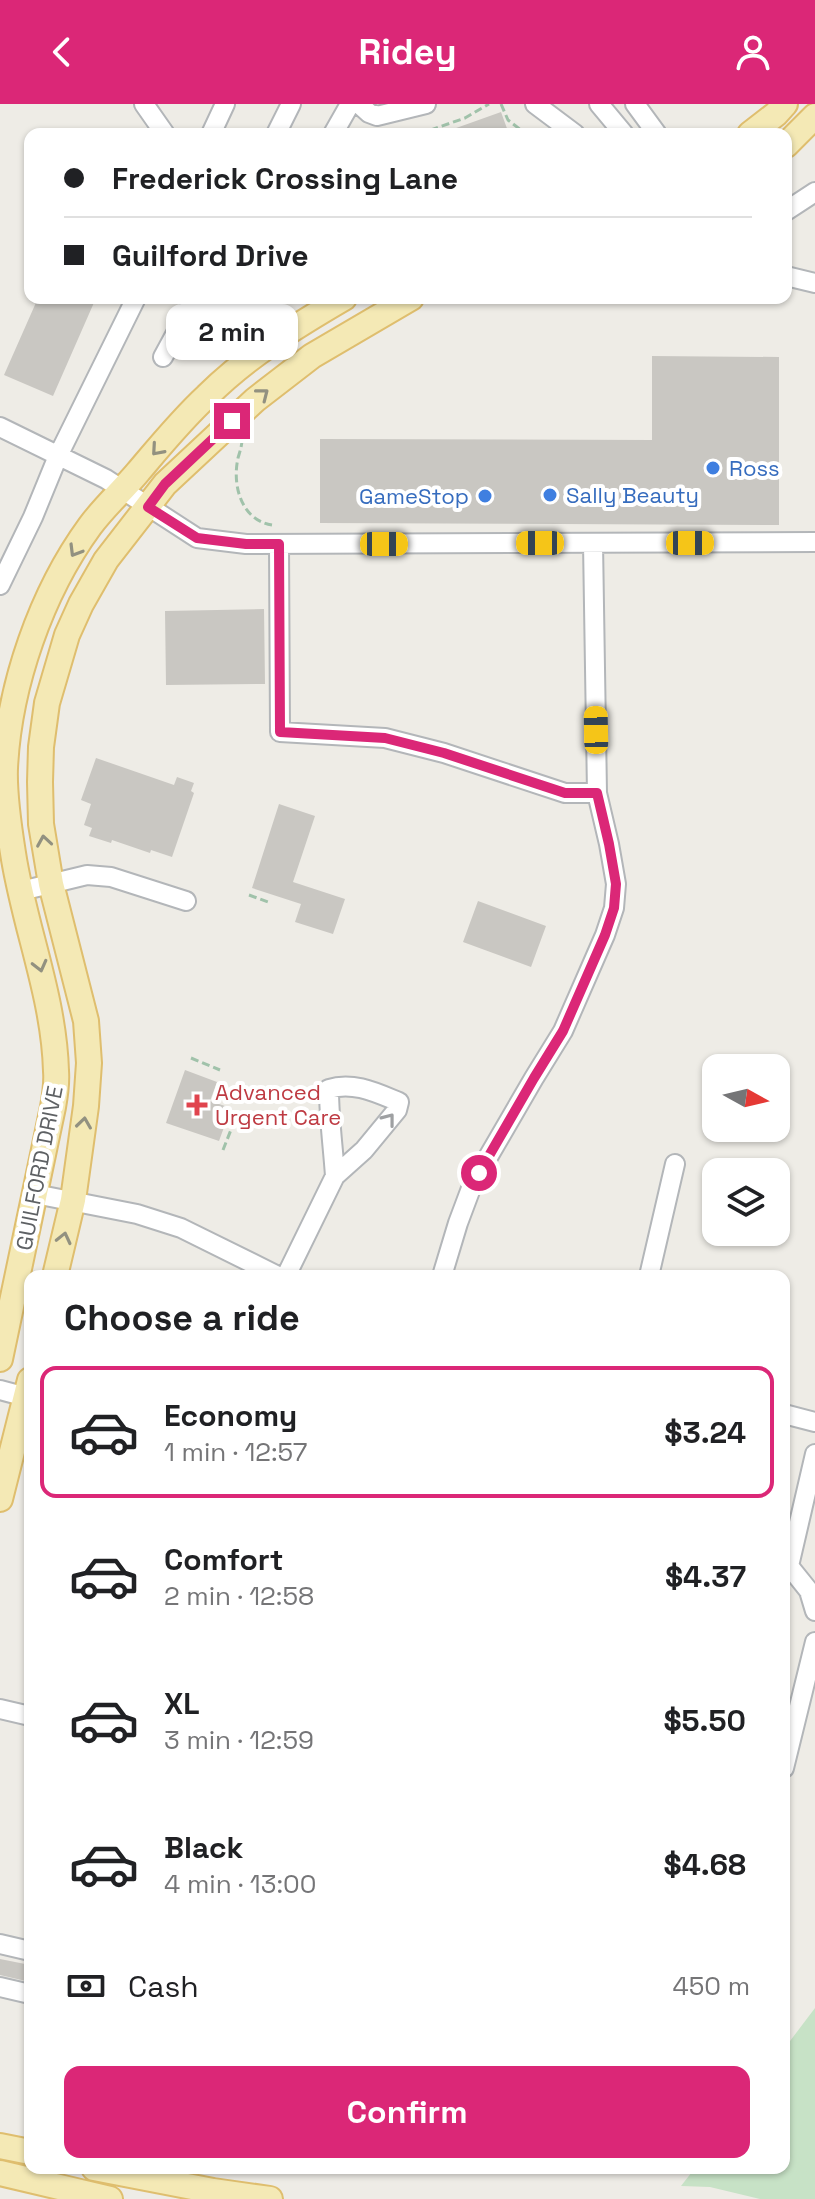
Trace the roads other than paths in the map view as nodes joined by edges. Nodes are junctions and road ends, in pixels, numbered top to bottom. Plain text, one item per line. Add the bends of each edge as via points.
1 (144, 104) edge
2 (225, 104) edge
3 (291, 104) edge
4 (350, 104) edge
5 (359, 104) edge
6 (426, 104) edge
7 (535, 104) edge
8 (599, 104) edge
9 (635, 104) edge
10 (785, 104) edge
11 (815, 116) edge
12 (161, 128) edge
13 (214, 128) edge
14 (279, 128) edge
15 (336, 128) edge
16 (567, 128) edge
17 (614, 128) edge
18 (653, 128) edge
19 (758, 128) edge
20 (792, 139) edge
21 (812, 199) edge
22 (792, 208) edge
23 (792, 277) edge
24 (815, 283) edge
25 (133, 304) edge
26 (192, 304) edge
27 (232, 304) edge
28 (248, 304) edge
29 (334, 304) edge
30 (401, 304) edge
31 (163, 357) dead end
32 (0, 427) edge
33 (58, 456) junction
34 (123, 490) junction
35 (148, 507) junction
36 (279, 535) junction
37 (815, 542) edge
38 (593, 543) junction
39 (0, 585) edge
40 (597, 793) junction
41 (51, 884) junction
42 (21, 891) junction
43 (186, 901) dead end
44 (675, 1164) dead end
45 (335, 1176) junction
46 (35, 1194) junction
47 (73, 1200) junction
48 (56, 1270) edge
49 (266, 1270) edge
50 (289, 1270) edge
51 (444, 1270) edge
52 (650, 1270) edge
53 (0, 1359) edge
54 (0, 1390) edge
55 (24, 1391) edge
56 (24, 1410) edge
57 (790, 1416) edge
58 (815, 1422) edge
59 (815, 1454) edge
60 (0, 1499) edge
61 (790, 1550) edge
62 (790, 1570) edge
63 (815, 1611) edge
64 (815, 1642) edge
65 (0, 1709) edge
66 (24, 1715) edge
67 (790, 1744) edge
68 (0, 1944) edge
69 (24, 1950) edge
70 (0, 1987) edge
71 (24, 1993) edge
72 (0, 2146) edge
73 (24, 2151) edge
74 (0, 2173) edge
75 (99, 2174) edge
76 (124, 2174) edge
77 (101, 2198) edge
78 (270, 2199) edge

1 - 12 street
2 - 13 street
3 - 14 street
4 - 15 street
5 - 6 street via 377,116
7 - 16 street
8 - 17 street
9 - 18 street
10 - 19 main road
11 - 20 main road
21 - 22 street
23 - 24 street
25 - 33 street
26 - 31 street
27 - 28 street via 245,310
29 -> 34 main road, GUILFORD DRIVE via 230,375
35 -> 30 main road, GUILFORD DRIVE via 165,484 255,400 312,356
32 - 33 street
33 - 34 street
33 - 39 street
34 - 35 street
34 -> 42 main road, GUILFORD DRIVE via 90,526 44,606 20,674 5,772
35 - 36 street via 197,538 246,544
41 -> 35 main road, GUILFORD DRIVE via 40,782 50,692 81,604 106,560
36 - 38 street
36 - 40 street via 280,732 385,738 565,793
37 - 38 street
38 - 40 street
40 - 51 street via 616,884 614,908 563,1031 473,1183
41 - 42 street
41 - 43 street via 87,875 111,877
47 -> 41 main road, GUILFORD DRIVE via 89,1063 80,992
42 -> 46 main road, GUILFORD DRIVE via 45,987 57,1075
44 - 52 street
45 -> 45 street via 364,1150 399,1102 365,1088 329,1089
45 - 50 street
46 - 47 street
46 - 53 main road, GUILFORD DRIVE
48 -> 47 main road, GUILFORD DRIVE
47 - 49 street via 181,1228
54 - 55 street
56 - 60 main road
57 - 58 street
59 - 61 street
62 - 63 street via 809,1591
64 - 67 street
65 - 66 street
68 - 69 street
70 - 71 street
72 - 73 main road
74 - 77 main road
75 - 77 street
76 - 78 main road

